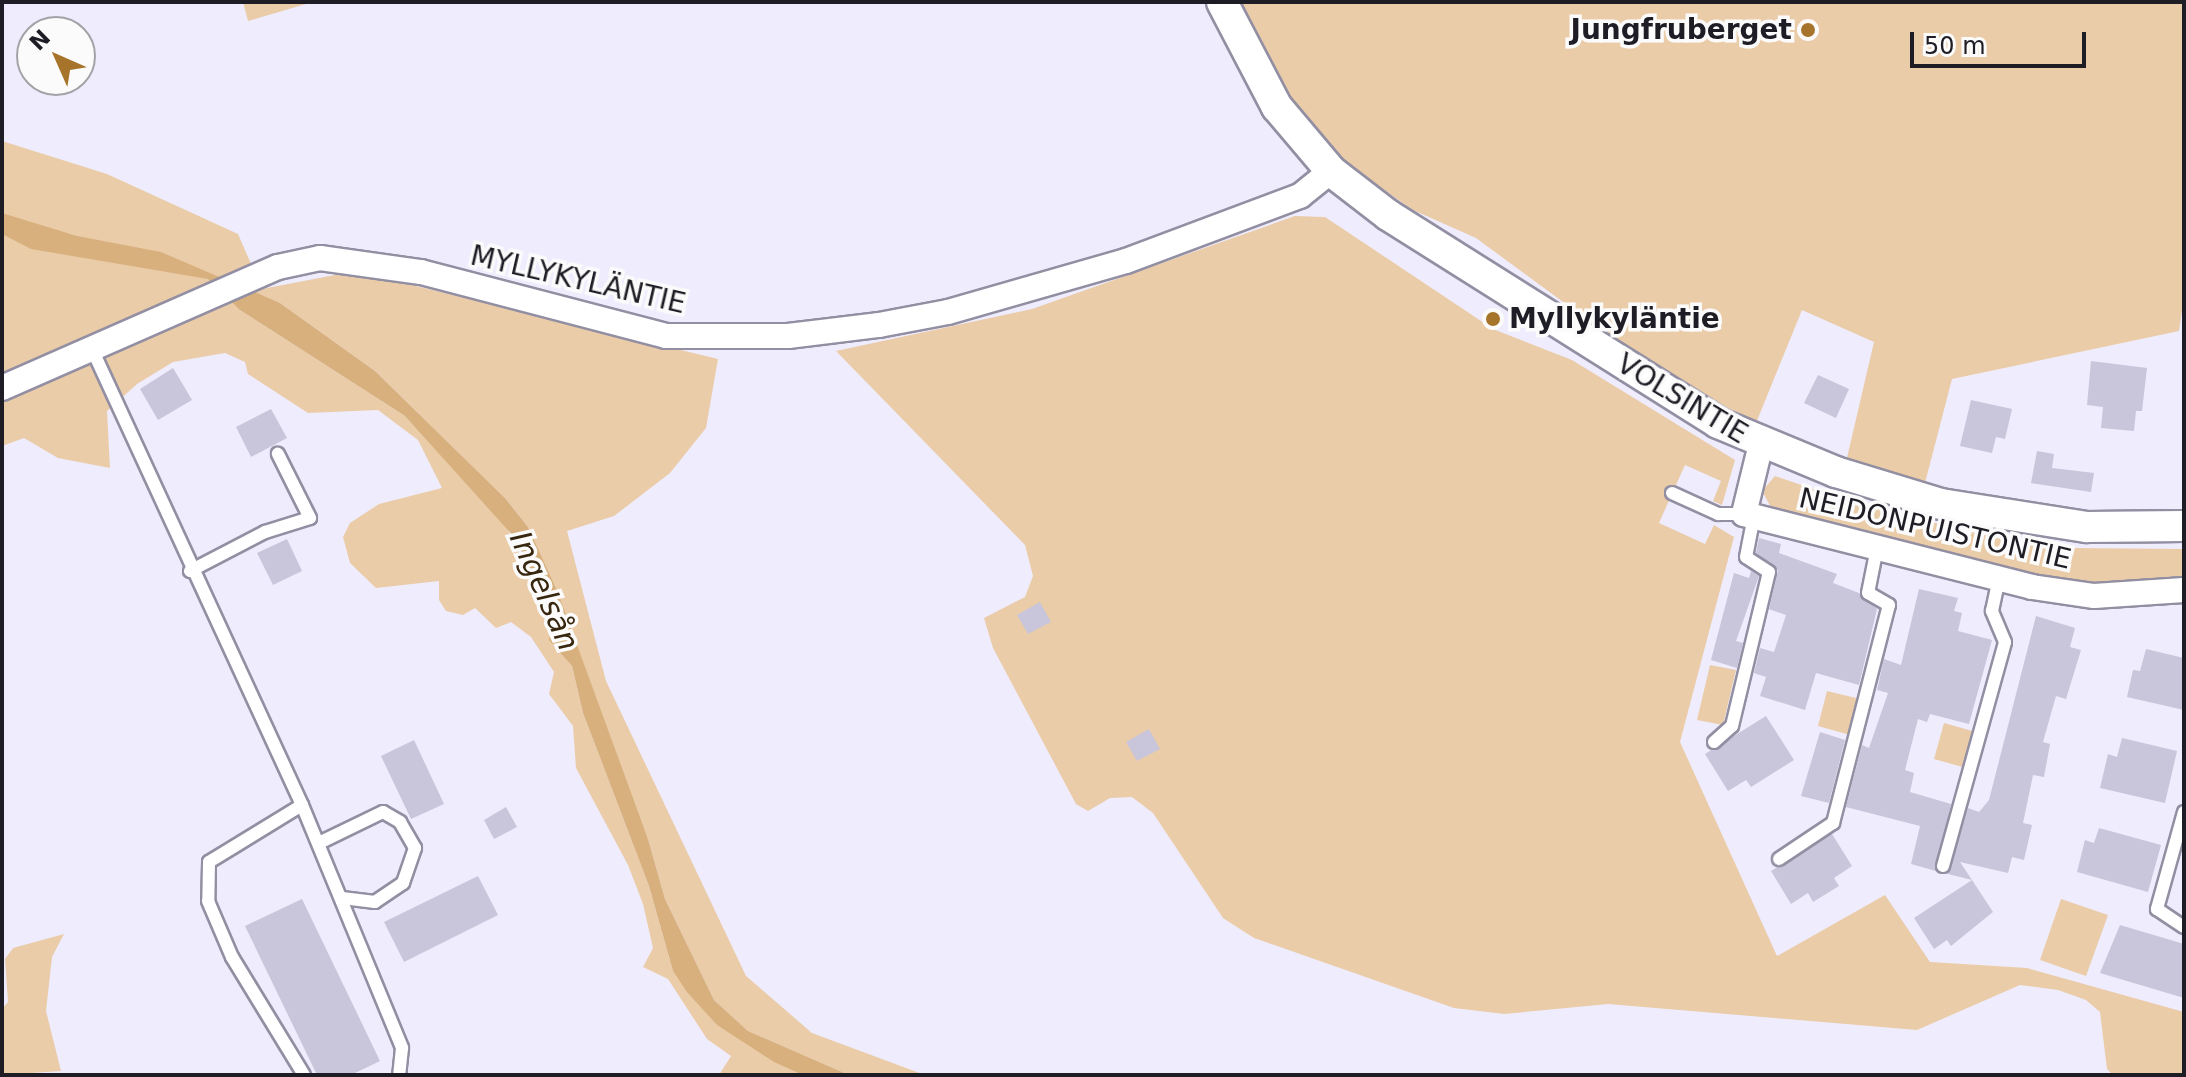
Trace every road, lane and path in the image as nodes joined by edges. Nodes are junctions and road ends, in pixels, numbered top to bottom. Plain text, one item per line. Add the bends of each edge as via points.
1 (1222, 2) edge
2 (1331, 171) junction
3 (92, 349) junction
4 (2, 388) edge
5 (1761, 444) junction
6 (278, 454) dead end
7 (1672, 493) dead end
8 (1749, 515) junction
9 (2184, 526) edge
10 (1877, 548) junction
11 (190, 571) junction
12 (1999, 579) junction
13 (2184, 590) edge
14 (1714, 742) dead end
15 (302, 805) junction
16 (2184, 812) edge
17 (321, 842) junction
18 (1779, 859) dead end
19 (1943, 866) dead end
20 (342, 898) junction
21 (2184, 927) edge
22 (304, 1075) edge
23 (399, 1075) edge

1 - 2 street, VOLSINTIE via 1270,96
2 - 3 street, MYLLYKYLÄNTIE via 1300,196 1126,261 948,312 788,336 666,336 421,272 342,258 297,261
2 - 5 street, VOLSINTIE via 1398,221 1664,390
3 - 4 street, MYLLYKYLÄNTIE
3 - 11 lane
5 - 8 street
5 - 9 street, VOLSINTIE via 1941,504 2010,518 2087,527
6 - 11 lane via 310,518 265,532
7 - 8 lane via 1718,514
8 - 10 street, NEIDONPUISTONTIE
8 - 14 lane via 1746,557 1769,572 1732,726
10 - 12 street, NEIDONPUISTONTIE
10 - 18 lane via 1868,593 1889,605 1833,823
11 - 15 lane
12 - 13 street, NEIDONPUISTONTIE via 2094,596
12 - 19 lane via 1992,611 2005,642
15 - 17 lane
15 - 22 lane via 209,862 208,901 232,957
16 - 21 lane via 2157,909
17 - 20 lane
17 - 20 lane via 383,812 400,822 415,848 403,883 375,902
20 - 23 lane via 402,1048

